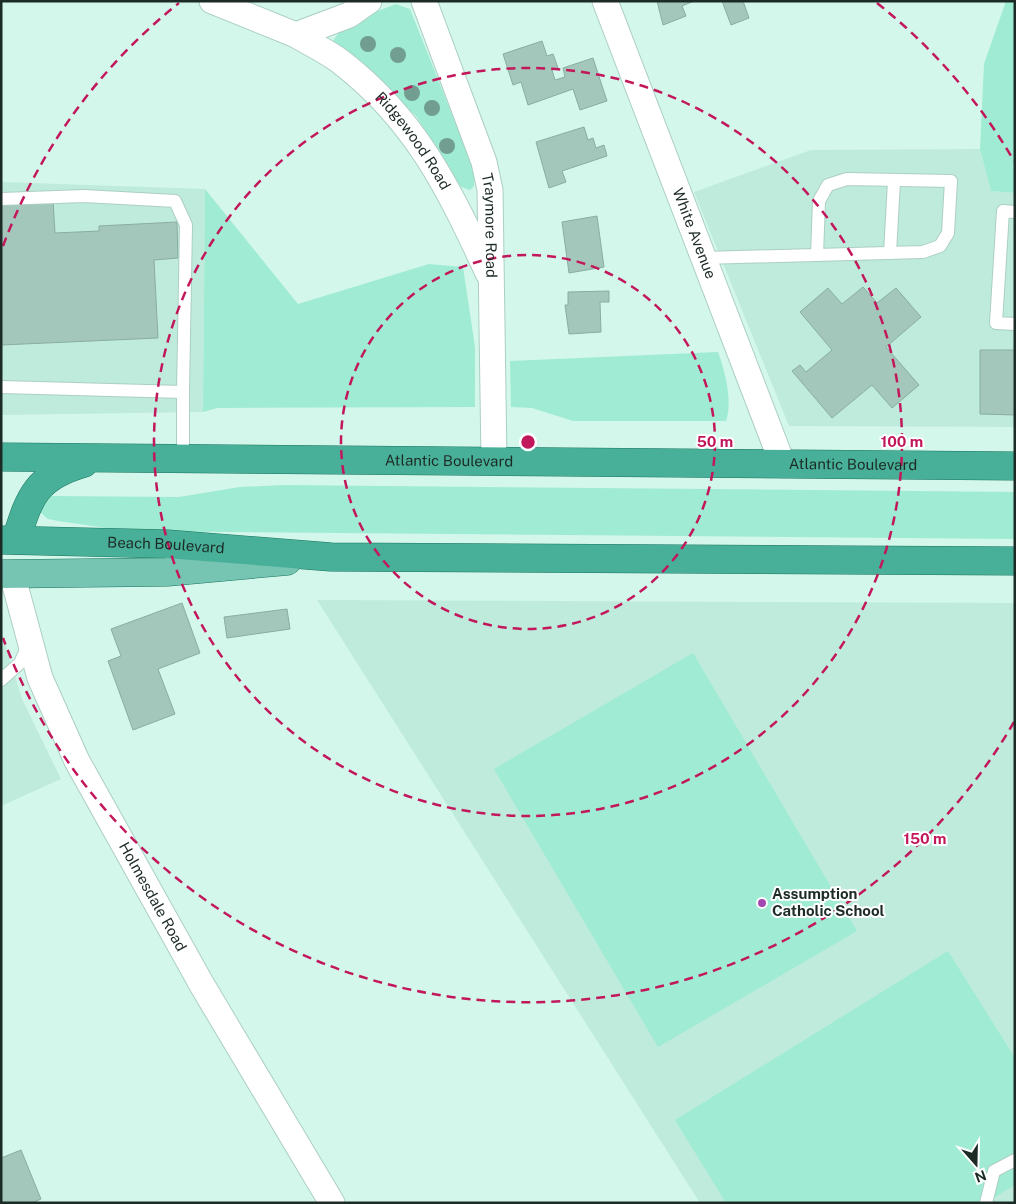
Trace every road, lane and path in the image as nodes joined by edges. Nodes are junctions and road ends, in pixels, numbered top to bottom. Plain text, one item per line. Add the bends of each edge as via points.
1 (212, 1) edge
2 (369, 1) edge
3 (424, 1) edge
4 (605, 1) edge
5 (296, 35) junction
6 (894, 180) junction
7 (1, 199) edge
8 (1015, 212) edge
9 (890, 253) junction
10 (817, 255) junction
11 (703, 258) junction
12 (491, 280) junction
13 (1015, 324) edge
14 (1, 387) edge
15 (183, 392) junction
16 (1, 457) edge
17 (102, 458) junction
18 (183, 458) junction
19 (494, 462) junction
20 (783, 465) junction
21 (1015, 466) edge
22 (9, 540) edge
23 (331, 557) junction
24 (1015, 561) edge
25 (6, 574) edge
26 (29, 643) junction
27 (1, 680) edge
28 (1015, 1160) edge
29 (332, 1203) edge
30 (986, 1203) edge

1 - 5 street, Ridgewood Road
2 - 5 street via 349,15
3 - 12 street, Traymore Road via 484,162 490,190
4 - 11 street, White Avenue
5 - 12 street, Ridgewood Road via 340,61 380,95 415,136 454,199
6 - 9 lane
6 - 9 lane via 951,180 948,233 940,246 923,252
6 - 10 lane via 846,179 828,184 819,201
7 - 15 lane via 84,196 175,201 186,225
8 - 13 lane via 1003,211 996,323
9 - 10 lane
10 - 11 lane
11 - 20 street, White Avenue
12 - 19 street, Traymore Road
14 - 15 lane
15 - 18 lane
16 - 17 highway, Atlantic Boulevard
17 - 18 highway, Atlantic Boulevard
17 - 22 highway via 44,480
18 - 19 highway, Atlantic Boulevard
19 - 20 highway, Atlantic Boulevard
20 - 21 highway, Atlantic Boulevard
22 - 23 highway, Beach Boulevard via 168,544
22 - 25 main road
23 - 24 highway, Beach Boulevard
23 - 25 main road via 167,572
25 - 26 street, Holmesdale Road
26 - 27 lane via 20,663
26 - 29 street, Holmesdale Road via 40,678 78,761 202,985
28 - 30 lane via 994,1171

